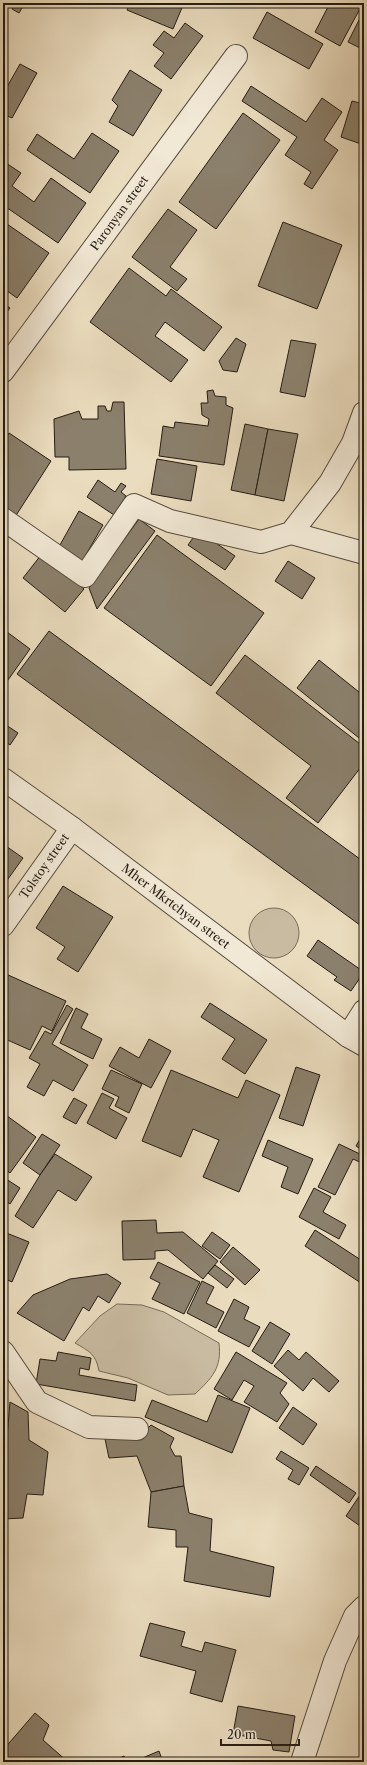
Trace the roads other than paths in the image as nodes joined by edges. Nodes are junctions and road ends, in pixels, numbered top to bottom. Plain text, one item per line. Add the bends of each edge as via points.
1 (236, 56) dead end
2 (3, 371) edge
3 (364, 413) edge
4 (3, 519) edge
5 (291, 533) junction
6 (364, 553) edge
7 (3, 779) edge
8 (72, 828) junction
9 (3, 925) edge
10 (364, 1010) edge
11 (356, 1041) edge
12 (3, 1352) edge
13 (137, 1429) dead end
14 (364, 1607) edge
15 (302, 1762) edge

1 - 2 street, Paronyan street
3 - 5 street via 353,443 330,483
4 - 5 street via 84,576 134,505 170,521 261,542
5 - 6 street
7 - 8 street, Mher Mkrtchyan street
8 - 9 street, Tolstoy street
8 - 11 street, Mher Mkrtchyan street
10 - 11 street
12 - 13 street via 37,1402 89,1427
14 - 15 street via 355,1616 335,1661

